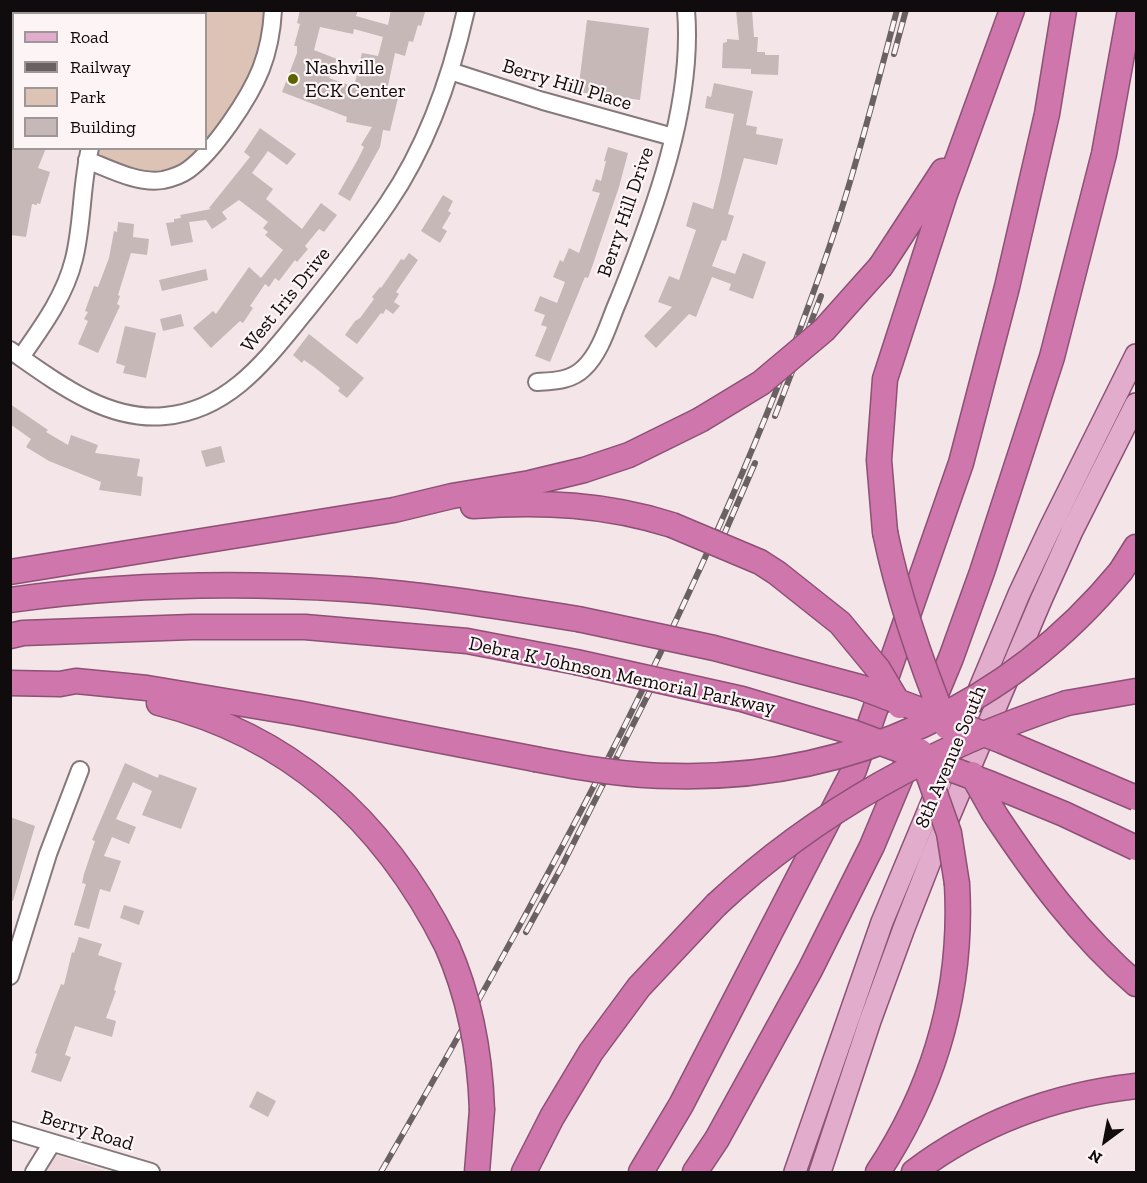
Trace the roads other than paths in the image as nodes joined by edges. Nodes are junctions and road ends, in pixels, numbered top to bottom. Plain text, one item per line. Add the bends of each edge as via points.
1 (273, 10) edge
2 (466, 10) edge
3 (686, 10) edge
4 (1012, 10) edge
5 (1064, 10) edge
6 (1130, 10) edge
7 (450, 71) junction
8 (970, 128) junction
9 (673, 137) junction
10 (89, 154) edge
11 (16, 354) edge
12 (1137, 355) edge
13 (537, 382) dead end
14 (1137, 404) edge
15 (394, 510) junction
16 (1137, 547) edge
17 (10, 572) edge
18 (10, 600) edge
19 (10, 636) edge
20 (10, 683) edge
21 (60, 684) junction
22 (1137, 690) edge
23 (80, 770) dead end
24 (1137, 798) edge
25 (1137, 848) edge
26 (10, 975) edge
27 (1137, 984) edge
28 (1137, 1086) edge
29 (10, 1130) edge
30 (52, 1143) junction
31 (34, 1173) edge
32 (151, 1173) edge
33 (477, 1173) edge
34 (524, 1173) edge
35 (641, 1173) edge
36 (695, 1173) edge
37 (795, 1173) edge
38 (820, 1173) edge
39 (878, 1173) edge
40 (914, 1173) edge

1 - 10 street via 265,55 252,87 213,144 188,170 169,179 150,180 122,173
2 - 7 street, West Iris Drive
3 - 9 street, Berry Hill Drive via 686,67
4 - 8 highway
5 - 35 highway via 1044,125 961,463 854,770 681,1105
6 - 36 highway via 1104,154 1052,357 951,658 872,846 831,929
7 - 9 street, Berry Hill Place
7 - 11 street, West Iris Drive via 426,132 389,202 271,354 244,382 220,399 177,414 134,415 82,397
8 - 15 highway, bridge via 881,266 824,330 761,383 700,420 629,455 530,483
8 - 27 highway, bridge via 885,379 879,460 885,532 913,638 930,687 962,756 994,813 1056,901
9 - 13 street, Berry Hill Drive via 649,221 593,358 572,376
10 - 11 street via 81,225 70,273 58,301
12 - 37 main road, 8th Avenue South via 1019,594 914,843 882,922
14 - 38 main road, 8th Avenue South via 1072,531 931,859 870,1021
15 - 17 highway
15 - 39 highway, bridge via 539,503 629,513 672,525 777,573 840,623 878,669 908,719 949,833 958,922 943,1036 915,1108
16 - 21 highway, bridge via 1099,597 1064,632 1000,682 917,729 839,757 770,771 696,777 627,774 168,691 76,681
18 - 24 highway, Debra K Johnson Memorial Parkway, bridge via 138,588 302,587 410,595 578,619 714,648 860,687
19 - 25 highway, Debra K Johnson Memorial Parkway, bridge via 192,627 305,627 467,641 742,699 852,732 991,784
20 - 21 highway
21 - 33 highway, bridge via 189,711 242,733 297,765 344,802 382,843 419,894 447,946 469,1008 483,1110
22 - 34 highway, bridge via 1067,704 963,742 873,787 809,828 759,867 716,905 639,987 591,1052
23 - 26 street via 48,854
28 - 40 highway via 1078,1095 1024,1111 969,1136
29 - 30 street, Berry Road
30 - 31 street
30 - 32 street, Berry Road

